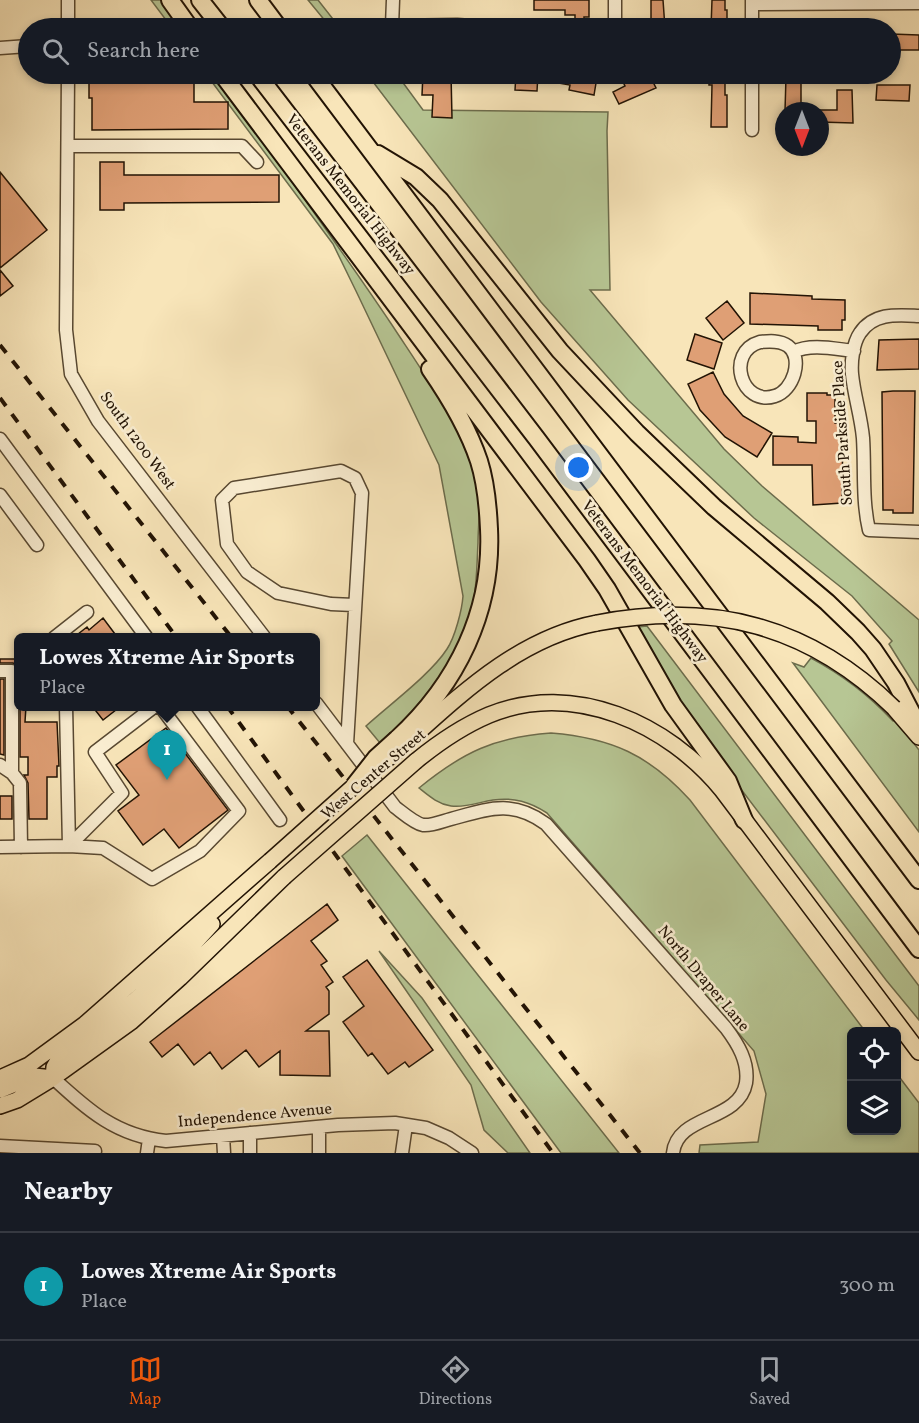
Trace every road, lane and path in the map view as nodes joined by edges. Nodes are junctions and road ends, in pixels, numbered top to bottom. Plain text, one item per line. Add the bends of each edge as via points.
1 (68, 0) edge
2 (170, 0) edge
3 (200, 0) edge
4 (258, 0) edge
5 (393, 0) edge
6 (615, 0) edge
7 (887, 1) edge
8 (752, 2) edge
9 (919, 3) edge
10 (68, 18) edge
11 (183, 18) edge
12 (214, 18) edge
13 (272, 18) edge
14 (392, 18) edge
15 (615, 18) edge
16 (752, 18) edge
17 (18, 47) edge
18 (0, 48) edge
19 (68, 84) edge
20 (229, 84) edge
21 (265, 84) edge
22 (321, 84) edge
23 (752, 84) edge
24 (752, 130) dead end
25 (68, 146) junction
26 (370, 148) junction
27 (257, 162) dead end
28 (387, 296) junction
29 (919, 315) edge
30 (854, 351) junction
31 (793, 352) junction
32 (0, 439) edge
33 (0, 495) edge
34 (919, 532) edge
35 (37, 545) dead end
36 (354, 605) junction
37 (87, 612) dead end
38 (60, 633) edge
39 (143, 633) edge
40 (261, 633) edge
41 (0, 671) edge
42 (320, 709) edge
43 (66, 711) edge
44 (148, 711) edge
45 (164, 711) edge
46 (201, 711) edge
47 (919, 727) edge
48 (919, 737) edge
49 (400, 742) junction
50 (347, 744) junction
51 (0, 765) edge
52 (12, 773) junction
53 (354, 786) joint
54 (280, 820) dead end
55 (744, 820) junction
56 (69, 846) junction
57 (0, 847) edge
58 (21, 847) junction
59 (255, 874) junction
60 (919, 880) edge
61 (919, 950) edge
62 (919, 1052) edge
63 (0, 1078) edge
64 (53, 1078) junction
65 (0, 1090) edge
66 (0, 1106) edge
67 (406, 1125) junction
68 (320, 1127) junction
69 (250, 1133) junction
70 (223, 1136) junction
71 (149, 1139) junction
72 (0, 1146) edge
73 (95, 1150) dead end
74 (68, 1151) edge
75 (147, 1153) edge
76 (224, 1153) edge
77 (250, 1153) edge
78 (320, 1153) edge
79 (402, 1153) edge
80 (472, 1153) edge
81 (673, 1153) edge

1 - 10 street
2 - 11 highway
3 - 12 highway
4 - 13 highway
5 - 14 street
6 - 15 street
7 - 8 street
7 - 9 street
8 - 16 street
17 - 18 street
19 - 25 street, South 1200 West
20 - 28 highway
21 - 61 highway, Veterans Memorial Highway via 544,448
22 - 26 highway
23 - 24 street
25 - 27 street via 242,146
25 - 40 street, South 1200 West via 66,330 71,374 98,421
26 - 47 highway via 434,193 560,351 638,434 714,507 858,632 896,683
26 - 60 highway
28 - 49 highway via 471,440 485,487 490,538 482,605 463,655 440,692
28 - 55 highway via 607,589 673,705 728,781
29 - 30 street, South Parkside Place via 885,315 872,322 860,333
30 - 31 street via 804,348
30 - 34 street, South Parkside Place via 852,373 863,436 865,515 869,530
31 - 31 street via 777,342 756,344 742,357 739,370 743,383 752,393 764,397 783,393 793,379
32 - 39 street
33 - 35 street
36 - 36 street via 362,493 355,478 341,471 234,488 222,500 227,544 247,572 278,593
36 - 50 street
37 - 38 street
41 - 52 street via 12,671
42 - 50 street
43 - 56 street
44 - 56 street via 95,752 122,794
45 - 56 street via 239,811 200,851 153,879 104,849
46 - 54 street
48 - 49 main road, West Center Street, bridge via 874,689 834,660 765,628 682,614 629,616 548,639 499,665
49 - 53 highway, bridge via 376,758
50 - 81 street, North Draper Lane via 395,807 423,825 503,807 519,809 546,824 726,1028 745,1060 745,1089 731,1107 685,1132
51 - 52 street
52 - 58 street via 20,783
53 - 59 main road, West Center Street, bridge
55 - 62 main road, West Center Street
55 - 64 main road, West Center Street, bridge via 710,775 685,751 637,723 594,708 550,704 489,715 449,736 416,761 284,877 131,1022
56 - 58 street
57 - 58 street
59 - 63 main road, West Center Street via 85,1024 29,1065
59 - 64 main road via 175,962 90,1038 57,1062
64 - 65 main road via 34,1076
64 - 66 main road, West Center Street
64 - 71 street, Independence Avenue via 96,1116
67 - 68 street, Independence Avenue
67 - 79 street
67 - 80 street, Independence Avenue via 426,1128
68 - 69 street, Independence Avenue
68 - 78 street
69 - 70 street, Independence Avenue
69 - 77 street
70 - 71 street, Independence Avenue
70 - 76 street
71 - 75 street
72 - 74 street
73 - 74 street

